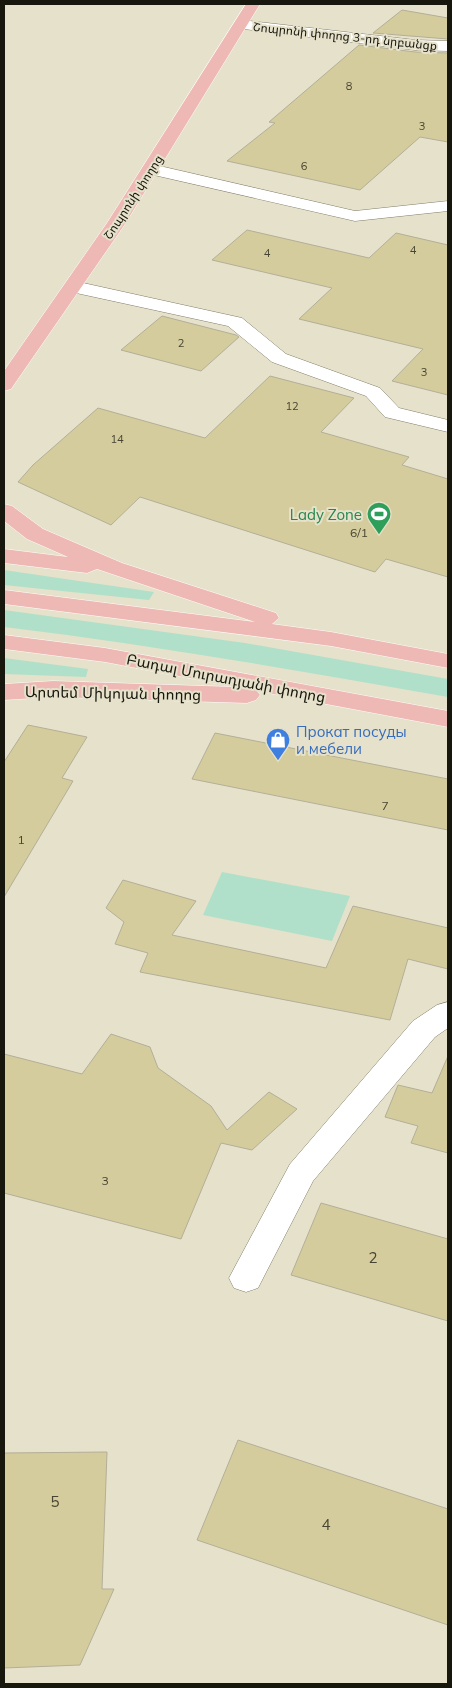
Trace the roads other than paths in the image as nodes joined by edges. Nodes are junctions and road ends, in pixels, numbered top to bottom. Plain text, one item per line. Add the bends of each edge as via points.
1 (253, 4) edge
2 (241, 26) junction
3 (448, 46) edge
4 (151, 169) junction
5 (448, 206) edge
6 (74, 287) junction
7 (4, 385) edge
8 (448, 426) edge
9 (4, 511) edge
10 (4, 556) edge
11 (114, 568) junction
12 (4, 597) edge
13 (331, 639) junction
14 (4, 642) edge
15 (448, 661) edge
16 (4, 684) edge
17 (53, 689) junction
18 (4, 692) edge
19 (313, 695) junction
20 (448, 719) edge
21 (448, 1013) edge
22 (246, 1278) dead end

1 - 2 main road, Շոպրոնի փողոց
2 - 3 street, Շոպրոնի փողոց 3-րդ նրբանցք
2 - 4 main road, Շոպրոնի փողոց
4 - 5 street via 355,216
4 - 6 main road, Շոպրոնի փողոց
6 - 7 main road, Շոպրոնի փողոց
6 - 8 street via 235,322 279,358 373,392 392,413
9 - 11 main road via 35,534
10 - 11 main road
11 - 13 main road
12 - 13 main road
13 - 15 main road
14 - 19 main road, Բադալ Մուրադյանի փողոց via 105,655
16 - 17 main road
17 - 18 main road, Արտեմ Միկոյան փողոց
17 - 19 main road, Արտեմ Միկոյան փողոց
19 - 20 main road, Բադալ Մուրադյանի փողոց
21 - 22 street via 424,1029 301,1173

